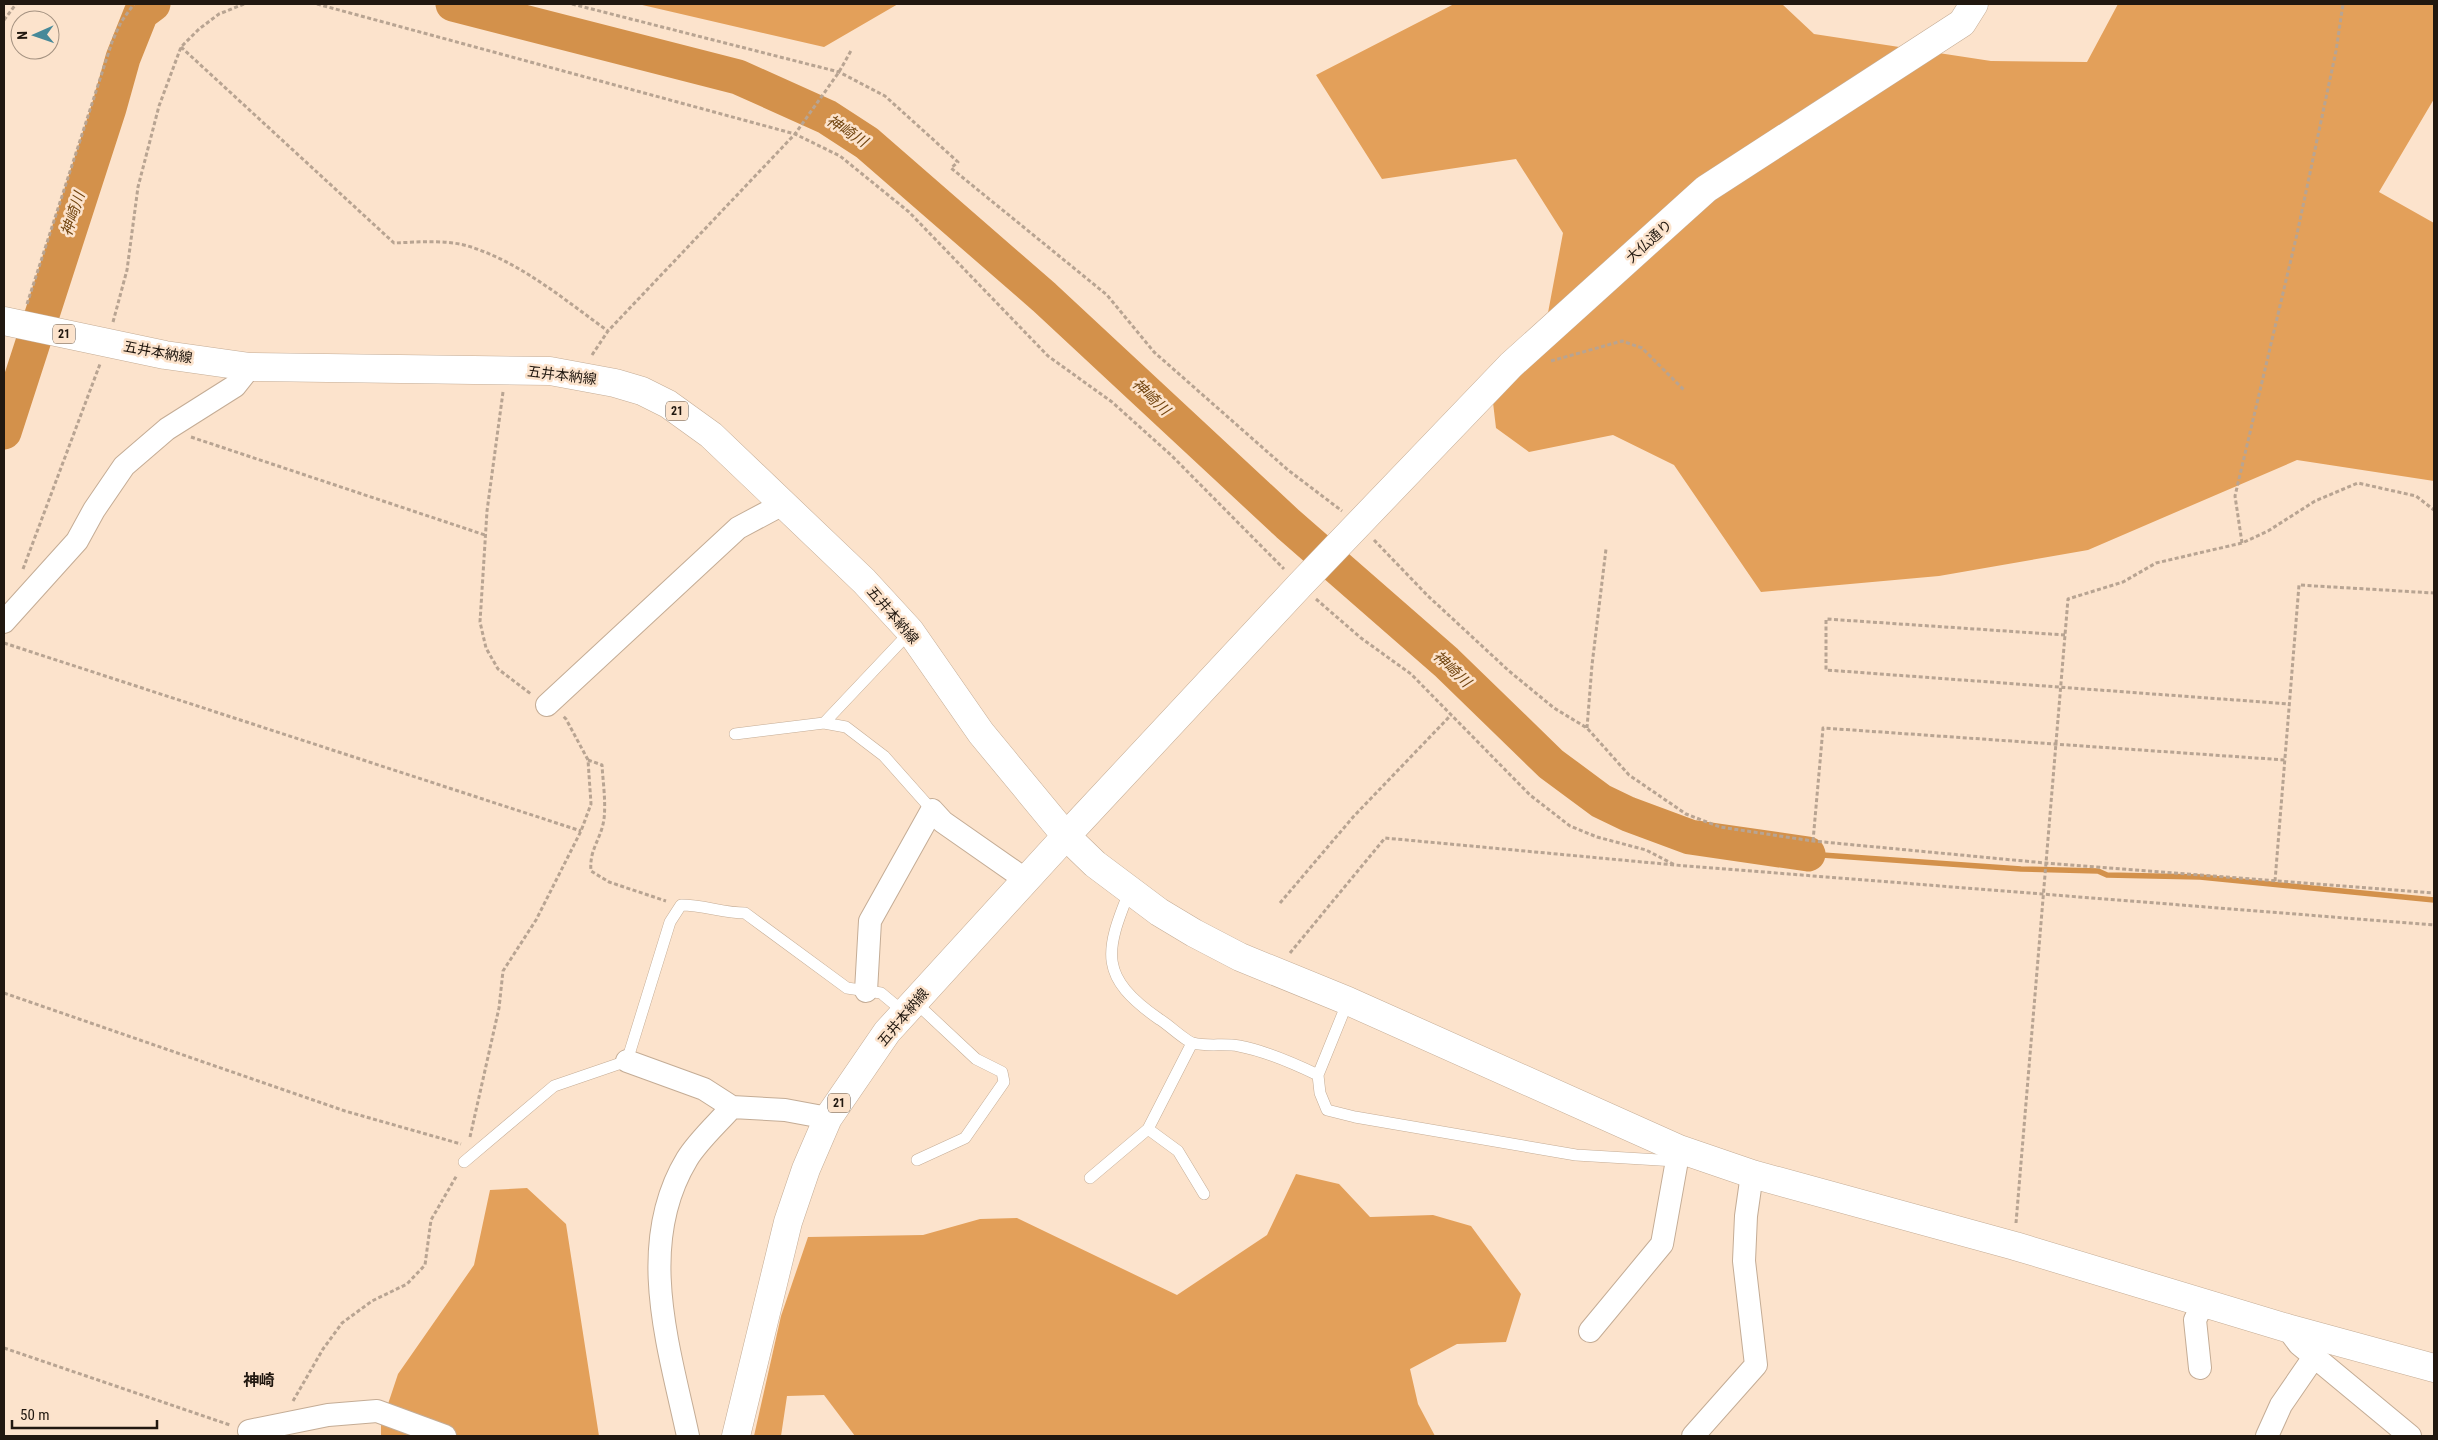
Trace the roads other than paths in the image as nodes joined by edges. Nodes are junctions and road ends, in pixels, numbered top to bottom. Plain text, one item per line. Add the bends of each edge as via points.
1 (1974, 4) edge
2 (12, 323) edge
3 (250, 367) junction
4 (783, 504) junction
5 (4, 622) edge
6 (910, 632) junction
7 (547, 705) road end
8 (824, 723) junction
9 (735, 734) dead end
10 (932, 810) junction
11 (1066, 836) junction
12 (1026, 880) junction
13 (1130, 890) junction
14 (866, 991) junction
15 (1348, 1001) junction
16 (910, 1007) junction
17 (1192, 1043) junction
18 (627, 1061) junction
19 (1318, 1075) junction
20 (732, 1108) junction
21 (828, 1118) junction
22 (1148, 1129) junction
23 (1677, 1155) junction
24 (917, 1160) dead end
25 (464, 1162) road end
26 (1752, 1174) junction
27 (1090, 1178) dead end
28 (1204, 1194) dead end
29 (2204, 1301) junction
30 (2287, 1328) junction
31 (1590, 1331) dead end
32 (2314, 1358) junction
33 (2200, 1368) dead end
34 (2434, 1368) edge
35 (249, 1432) road end
36 (445, 1436) edge
37 (688, 1436) edge
38 (736, 1436) edge
39 (1693, 1436) edge
40 (2267, 1436) edge
41 (2410, 1436) edge

1 - 11 street, 大仏通り via 1962,23 1706,189 1511,365
2 - 3 street, 五井本納線 / 21 via 165,355
3 - 4 street, 五井本納線 / 21 via 550,370 615,383 642,391 668,404 711,435
3 - 5 street via 236,386 167,429 124,466 77,541
4 - 6 street, 五井本納線 / 21 via 864,581
4 - 7 street via 738,528
6 - 8 lane
6 - 11 street, 五井本納線 / 21 via 980,733
8 - 9 lane
8 - 10 lane via 846,727 884,756
10 - 12 street via 943,822
10 - 14 street via 870,921
11 - 12 street, 五井本納線 / 21
11 - 13 street via 1095,864
12 - 16 street, 五井本納線 / 21
13 - 15 street via 1194,933
13 - 17 lane via 1116,925 1111,952 1114,973 1125,992 1139,1005
14 - 16 lane via 881,993
14 - 18 lane via 847,988 745,913 727,913 698,905 680,906 670,922
15 - 19 lane
15 - 23 street
16 - 21 street, 五井本納線 / 21 via 887,1032
16 - 24 lane via 976,1059 1002,1072 1004,1082 965,1138
17 - 19 lane via 1238,1046
17 - 22 lane
18 - 20 street via 704,1089
18 - 25 lane via 554,1086
19 - 23 lane via 1320,1093 1327,1110 1355,1117 1576,1154
20 - 21 street via 785,1110
20 - 37 street via 688,1158 676,1182 660,1246 658,1270 664,1326
21 - 38 street, 五井本納線 / 21 via 788,1222
22 - 27 lane
22 - 28 lane via 1178,1151
23 - 26 street
23 - 31 street via 1662,1244
26 - 29 street
26 - 39 street via 1744,1262 1756,1365
29 - 30 street
29 - 33 street via 2195,1320
30 - 32 street
30 - 34 street
32 - 40 street via 2281,1405
32 - 41 street
35 - 36 street via 328,1415 377,1411

